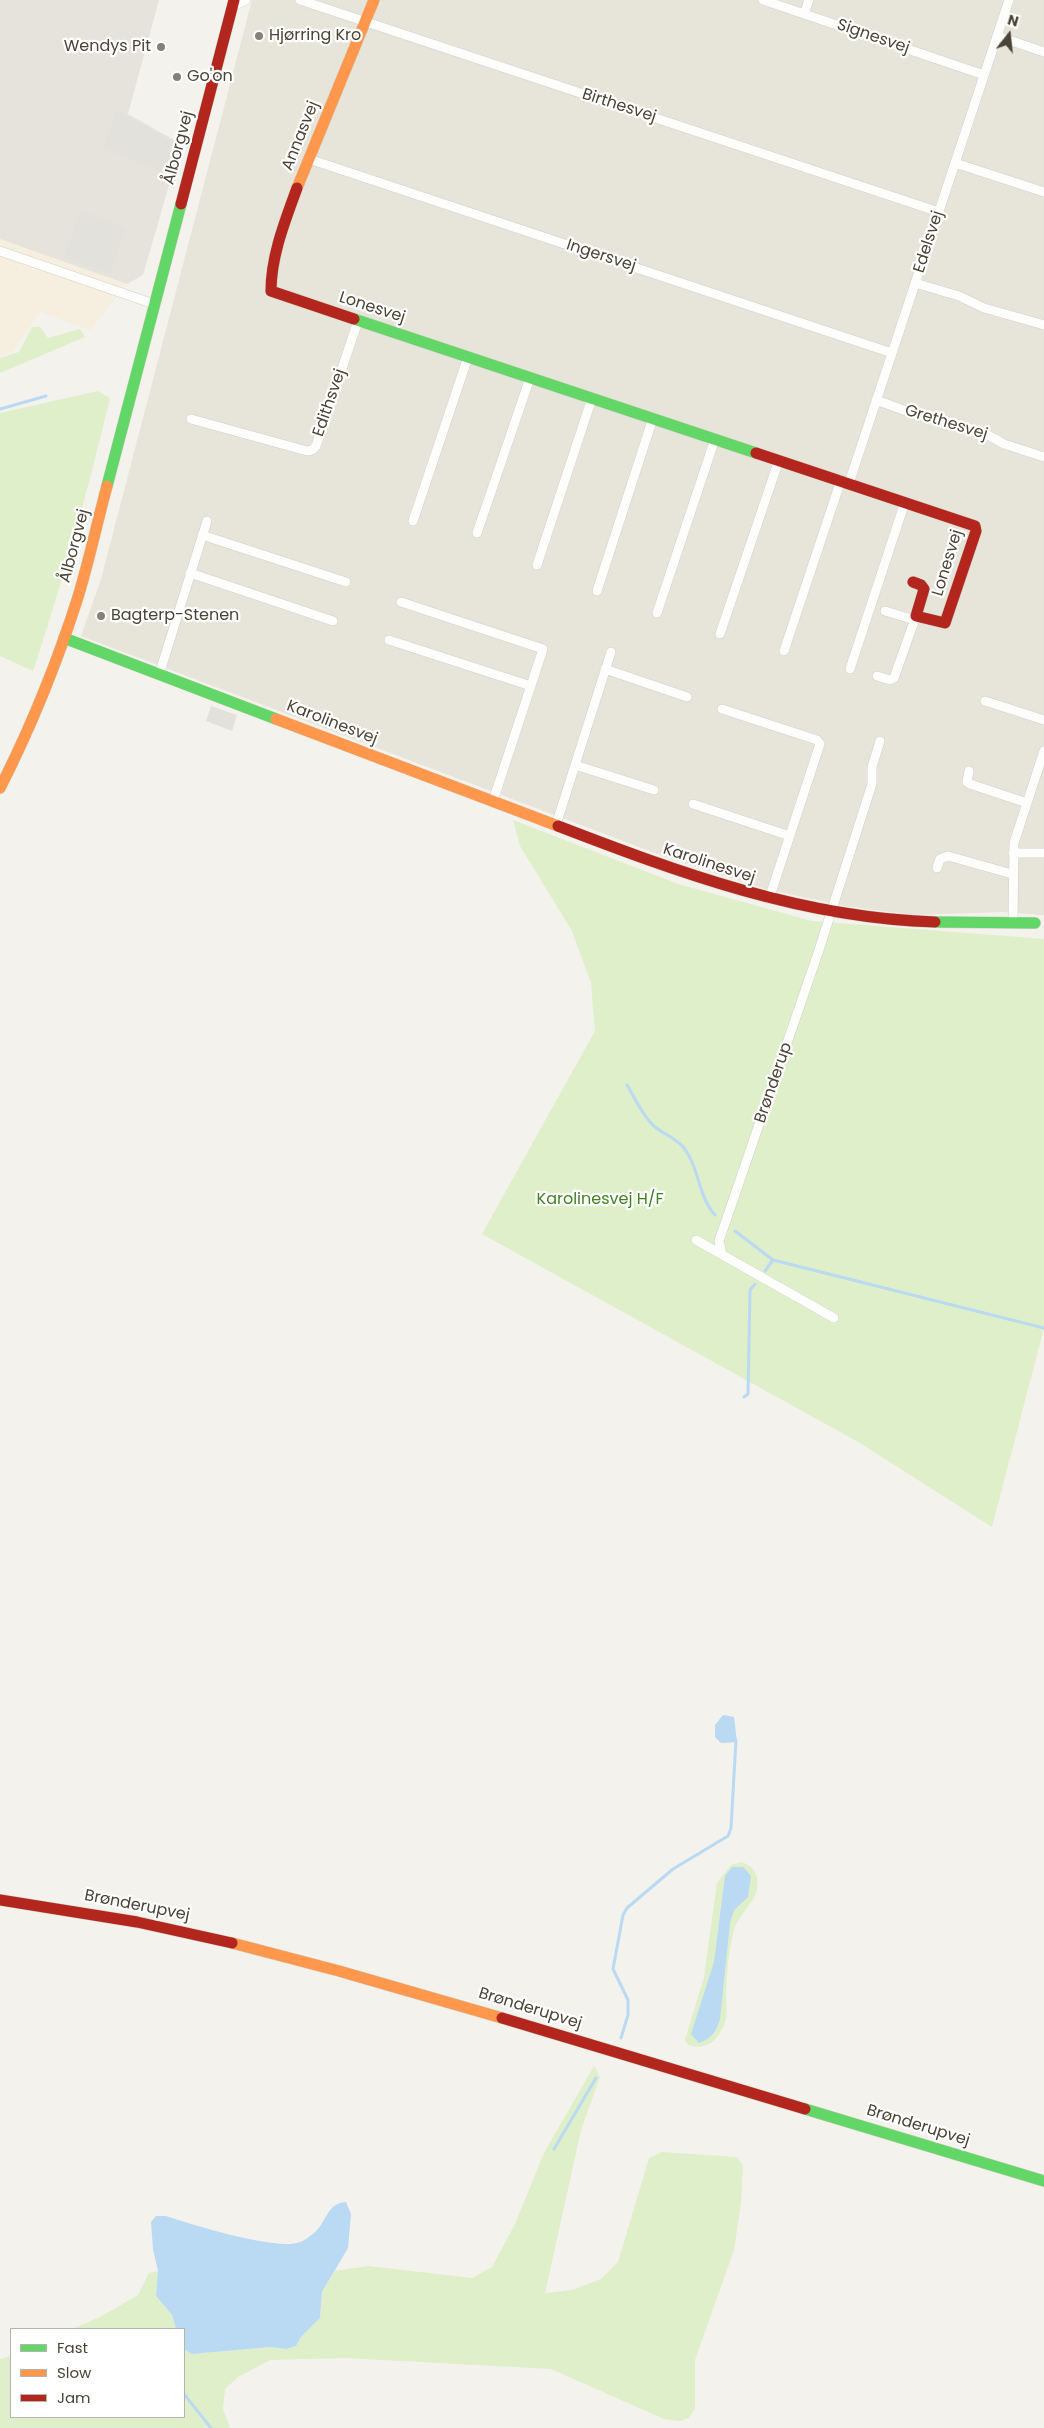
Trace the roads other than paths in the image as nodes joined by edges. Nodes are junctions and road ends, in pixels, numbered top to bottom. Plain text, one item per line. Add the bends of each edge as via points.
1 (246, 0) edge
2 (300, 0) edge
3 (374, 0) edge
4 (763, 0) edge
5 (809, 0) edge
6 (1009, 0) edge
7 (233, 3) edge
8 (804, 14) junction
9 (365, 22) junction
10 (996, 36) junction
11 (1044, 52) edge
12 (984, 75) junction
13 (309, 159) junction
14 (955, 163) junction
15 (1044, 192) edge
16 (939, 212) junction
17 (0, 251) edge
18 (915, 283) junction
19 (269, 287) joint
20 (154, 304) junction
21 (358, 321) junction
22 (1044, 325) edge
23 (892, 353) junction
24 (468, 357) junction
25 (530, 378) junction
26 (592, 398) junction
27 (876, 400) junction
28 (653, 418) junction
29 (191, 419) dead end
30 (716, 439) junction
31 (1044, 457) edge
32 (779, 460) junction
33 (845, 482) junction
34 (905, 502) junction
35 (207, 521) dead end
36 (413, 521) dead end
37 (477, 533) dead end
38 (202, 535) junction
39 (537, 565) dead end
40 (190, 573) junction
41 (346, 582) dead end
42 (912, 582) dead end
43 (597, 591) dead end
44 (401, 602) dead end
45 (885, 610) dead end
46 (657, 612) dead end
47 (915, 618) junction
48 (333, 621) dead end
49 (720, 634) dead end
50 (64, 638) junction
51 (389, 640) dead end
52 (784, 651) dead end
53 (610, 652) dead end
54 (605, 669) junction
55 (850, 669) dead end
56 (158, 675) junction
57 (878, 676) dead end
58 (531, 686) junction
59 (687, 697) dead end
60 (985, 701) dead end
61 (722, 709) dead end
62 (1044, 720) edge
63 (880, 742) dead end
64 (1043, 756) edge
65 (575, 765) junction
66 (969, 771) dead end
67 (0, 788) edge
68 (654, 790) dead end
69 (493, 801) junction
70 (1027, 803) junction
71 (693, 804) dead end
72 (556, 825) junction
73 (790, 836) junction
74 (1014, 853) junction
75 (1044, 853) edge
76 (937, 868) dead end
77 (1012, 874) junction
78 (769, 900) junction
79 (832, 912) junction
80 (1012, 923) junction
81 (1035, 924) dead end
82 (696, 1240) dead end
83 (722, 1254) junction
84 (834, 1318) dead end
85 (0, 1900) edge
86 (1044, 2181) edge

1 - 7 street
2 - 9 street, Birthesvej
3 - 9 street, Annasvej
4 - 8 street, Signesvej
5 - 8 street
6 - 10 street, Edelsvej
7 - 20 street, Ålborgvej
8 - 12 street, Signesvej
9 - 13 street, Annasvej
9 - 16 street, Birthesvej
10 - 11 street
10 - 12 street, Edelsvej
12 - 14 street, Edelsvej
13 - 19 street, Annasvej via 281,237 269,276
13 - 23 street, Ingersvej
14 - 15 street
14 - 16 street, Edelsvej
16 - 18 street, Edelsvej
17 - 20 street
18 - 22 street
18 - 23 street, Edelsvej
19 - 21 street, Lonesvej via 275,293
20 - 50 street, Ålborgvej via 110,480
21 - 24 street, Lonesvej
21 - 29 street, Edithsvej via 312,450
23 - 27 street, Edelsvej
24 - 25 street, Lonesvej
24 - 36 street
25 - 26 street, Lonesvej
25 - 37 street
26 - 28 street, Lonesvej
26 - 39 street
27 - 31 street, Grethesvej via 917,416 941,419 986,434 1004,444
27 - 33 street, Edelsvej
28 - 30 street, Lonesvej
28 - 43 street
30 - 32 street, Lonesvej
30 - 46 street
32 - 33 street, Lonesvej
32 - 49 street
33 - 34 street, Lonesvej
33 - 52 street
34 - 47 street, Lonesvej via 970,523 976,529 946,622
34 - 55 street
35 - 38 street
38 - 40 street
38 - 41 street
40 - 48 street
40 - 56 street
42 - 47 street, Lonesvej via 924,589
44 - 58 street via 542,648
45 - 47 street, Lonesvej
47 - 57 street, Lonesvej via 894,678
50 - 56 street, Karolinesvej
50 - 67 street, Ålborgvej via 24,741
51 - 58 street
53 - 54 street
54 - 59 street
54 - 65 street
56 - 69 street, Karolinesvej
58 - 69 street
60 - 62 street
61 - 73 street, Karolinesvej via 820,743
63 - 79 street via 872,767 872,784
64 - 70 street
65 - 68 street
65 - 72 street
66 - 70 street via 967,782 970,784
69 - 72 street, Karolinesvej
70 - 74 street
71 - 73 street
72 - 78 street, Karolinesvej via 659,865
73 - 78 street, Karolinesvej
74 - 75 street
74 - 77 street
76 - 77 street via 940,858 948,856
77 - 80 street
78 - 79 street, Karolinesvej
79 - 80 street, Karolinesvej via 917,922
79 - 83 street, Brønderup via 719,1241
80 - 81 street, Karolinesvej
82 - 83 street
83 - 84 street
85 - 86 street, Brønderupvej via 118,1918 230,1941 396,1986

